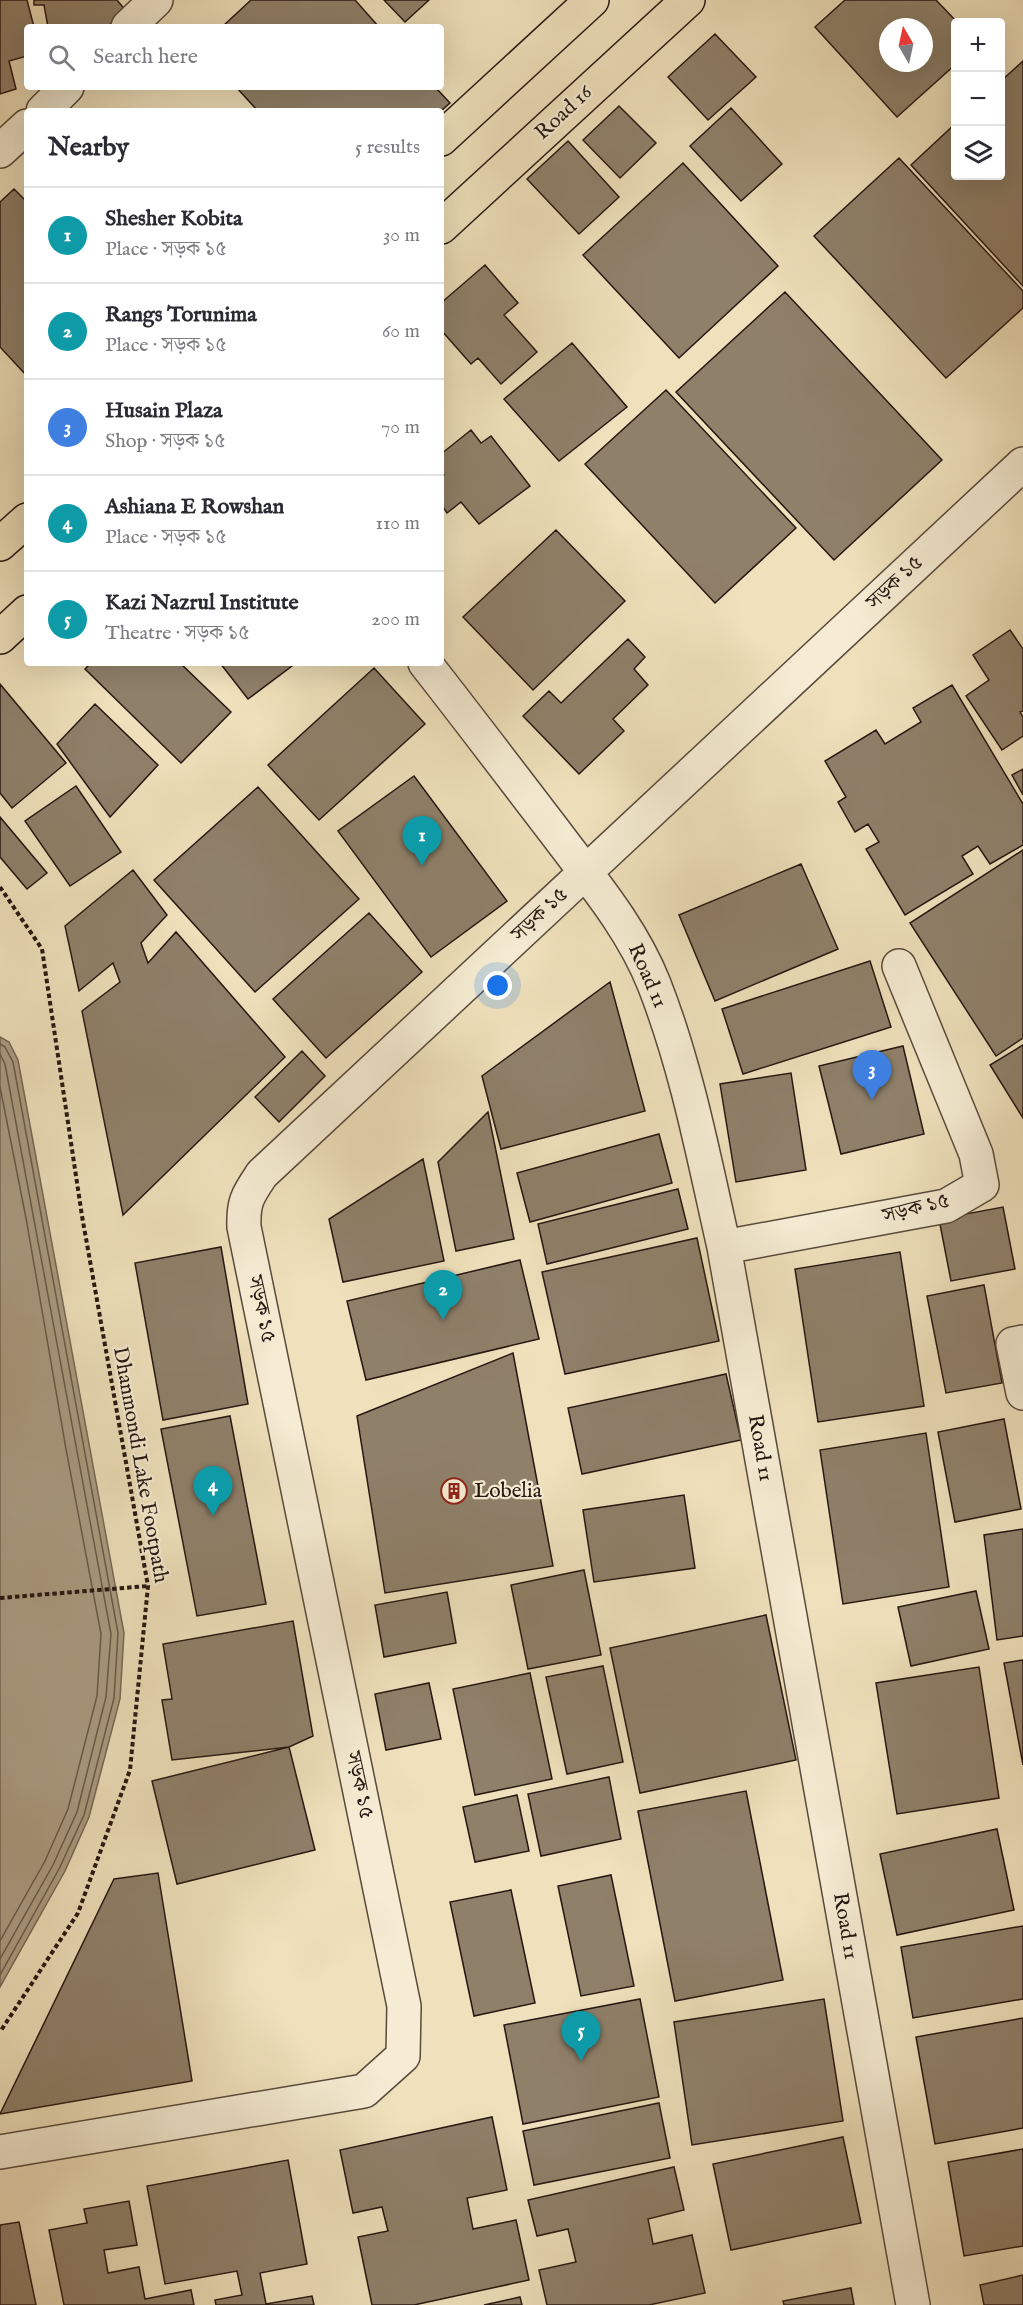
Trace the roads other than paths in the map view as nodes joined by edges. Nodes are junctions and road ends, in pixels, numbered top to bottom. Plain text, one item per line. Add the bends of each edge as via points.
1 (592, 0) edge
2 (688, 0) edge
3 (64, 90) edge
4 (45, 108) edge
5 (444, 136) edge
6 (444, 224) edge
7 (1023, 464) edge
8 (24, 522) edge
9 (0, 544) edge
10 (24, 615) edge
11 (0, 637) edge
12 (427, 666) edge
13 (585, 872) junction
14 (899, 966) dead end
15 (724, 1246) junction
16 (1023, 1342) edge
17 (1023, 1393) edge
18 (0, 2152) edge
19 (913, 2305) edge

1 - 5 main road
2 - 6 main road, Road 16
3 - 4 street
7 - 13 street, সড়ক ১৫
8 - 9 main road
10 - 11 main road
12 - 13 street, Road 11
13 - 15 street, Road 11 via 626,929 653,983 696,1123
13 - 18 street, সড়ক ১৫ via 262,1174 243,1208 404,2006 403,2056 364,2091
14 - 15 street, সড়ক ১৫ via 976,1154 982,1185 946,1206
15 - 19 street, Road 11
16 - 17 street via 1013,1344

